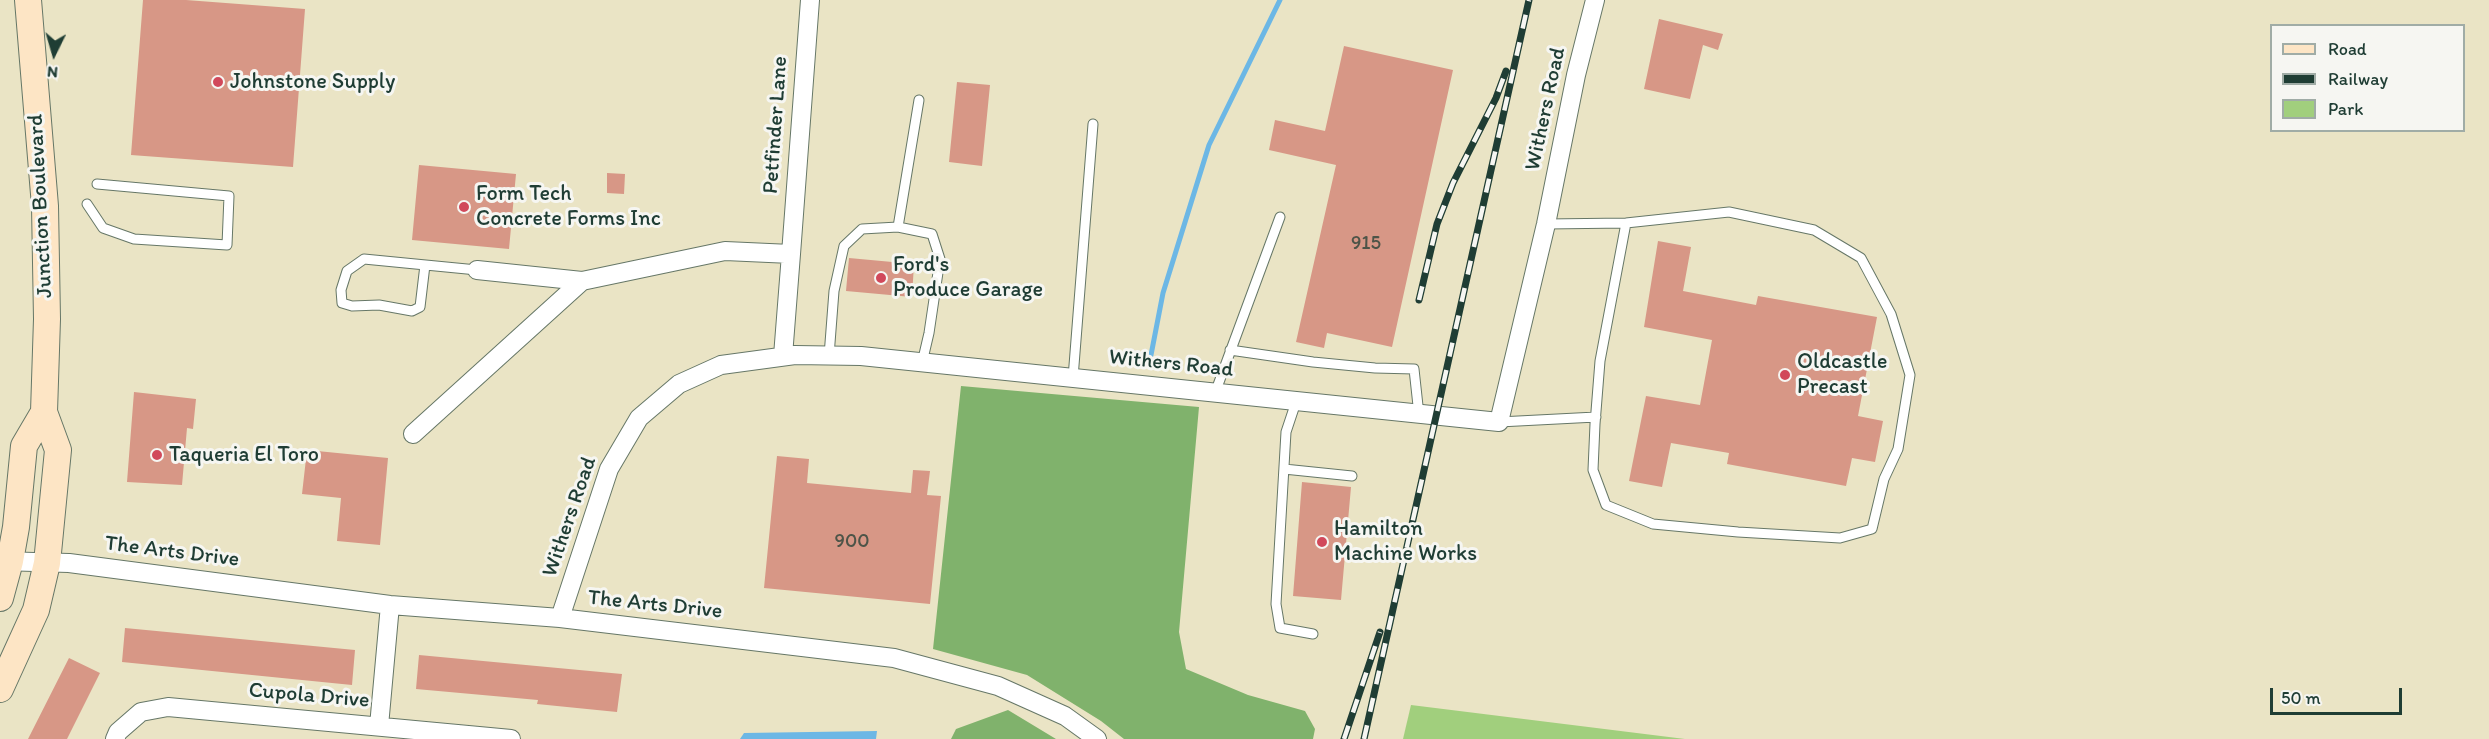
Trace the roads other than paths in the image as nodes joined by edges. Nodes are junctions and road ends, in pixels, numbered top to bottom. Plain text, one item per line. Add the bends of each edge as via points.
1 (28, 0) edge
2 (810, 0) edge
3 (1595, 0) edge
4 (919, 100) dead end
5 (1093, 124) dead end
6 (97, 184) dead end
7 (87, 204) dead end
8 (1280, 217) dead end
9 (1626, 223) junction
10 (1546, 224) junction
11 (898, 227) junction
12 (791, 254) junction
13 (425, 265) junction
14 (477, 270) joint
15 (582, 281) junction
16 (1230, 350) junction
17 (783, 356) junction
18 (829, 356) junction
19 (922, 363) junction
20 (1073, 378) junction
21 (1215, 393) junction
22 (1296, 402) junction
23 (44, 412) junction
24 (1419, 415) junction
25 (1596, 417) junction
26 (1499, 422) junction
27 (413, 434) dead end
28 (1284, 469) junction
29 (1352, 476) dead end
30 (5, 561) edge
31 (47, 563) junction
32 (0, 598) edge
33 (390, 604) junction
34 (560, 618) junction
35 (1312, 634) dead end
36 (0, 689) edge
37 (379, 726) junction
38 (115, 739) edge
39 (511, 739) edge
40 (1097, 739) edge

1 - 23 street, Junction Boulevard via 45,206
2 - 12 street, Petfinder Lane
3 - 10 street, Withers Road
4 - 11 lane
5 - 20 lane
6 - 7 lane via 230,196 227,245 134,239 103,228
8 - 16 lane
9 - 10 lane
9 - 25 lane via 1600,361
9 - 25 lane via 1729,212 1814,230 1861,258 1891,314 1910,375 1898,449 1884,479 1872,529 1840,538 1653,524 1606,505 1593,470
10 - 26 street, Withers Road
11 - 18 lane via 862,229 844,246 834,291
11 - 19 lane via 932,234 940,259
12 - 15 street via 725,250
12 - 17 street, Petfinder Lane
13 - 13 lane via 364,258 347,271 342,303 412,311 420,307
13 - 14 lane
14 - 15 street
15 - 27 street
16 - 21 lane
16 - 24 lane via 1313,362 1414,369
17 - 18 street, Withers Road
17 - 34 street, Withers Road via 721,365 679,384 639,418 609,469
18 - 19 street, Withers Road
19 - 20 street, Withers Road
20 - 21 street, Withers Road
21 - 22 street, Withers Road
22 - 24 street, Withers Road
22 - 28 lane via 1286,432
23 - 30 street, Junction Boulevard via 24,446
23 - 31 street, Junction Boulevard via 58,450
24 - 26 street, Withers Road
25 - 26 lane
28 - 29 lane
28 - 35 lane via 1276,604 1280,628
30 - 31 street, The Arts Drive
30 - 32 street, Junction Boulevard
31 - 33 street, The Arts Drive
31 - 36 street, Junction Boulevard via 36,610
33 - 34 street, The Arts Drive
33 - 37 street
34 - 40 street, The Arts Drive via 894,658 998,686 1065,716
37 - 38 street, Cupola Drive via 168,707 141,712
37 - 39 street, Cupola Drive

